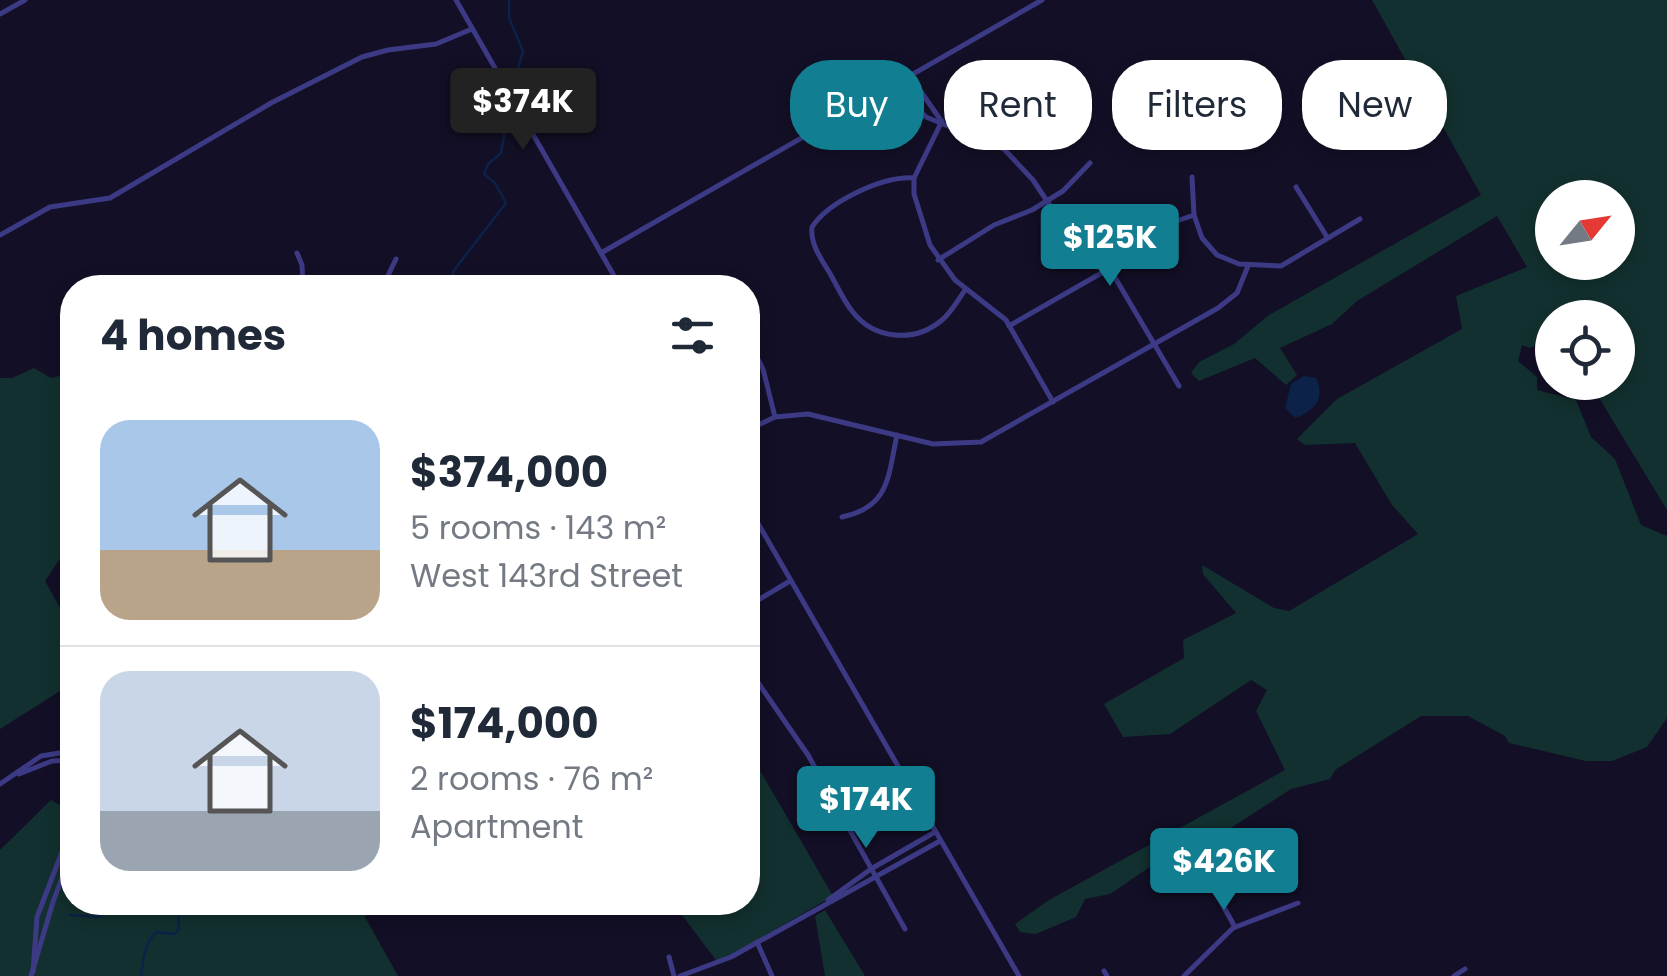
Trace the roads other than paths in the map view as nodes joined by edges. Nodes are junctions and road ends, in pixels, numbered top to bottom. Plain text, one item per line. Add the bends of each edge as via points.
1 (25, 0) edge
2 (456, 0) edge
3 (1042, 0) edge
4 (0, 14) edge
5 (472, 29) junction
6 (924, 68) edge
7 (924, 100) edge
8 (924, 115) edge
9 (942, 121) junction
10 (790, 145) edge
11 (1005, 150) edge
12 (1090, 163) dead end
13 (1192, 177) dead end
14 (914, 178) junction
15 (1296, 187) dead end
16 (1046, 202) junction
17 (1194, 216) junction
18 (1360, 219) dead end
19 (0, 235) edge
20 (1328, 237) junction
21 (297, 253) dead end
22 (601, 253) junction
23 (396, 259) dead end
24 (938, 260) junction
25 (1248, 266) junction
26 (1111, 268) junction
27 (302, 275) edge
28 (388, 275) edge
29 (614, 275) edge
30 (966, 288) junction
31 (1009, 326) junction
32 (1155, 344) junction
33 (760, 363) edge
34 (1178, 386) dead end
35 (1053, 402) junction
36 (775, 417) junction
37 (760, 424) edge
38 (897, 435) junction
39 (842, 518) dead end
40 (760, 527) edge
41 (790, 581) junction
42 (760, 599) edge
43 (760, 685) edge
44 (60, 753) edge
45 (60, 761) edge
46 (12, 777) junction
47 (0, 784) edge
48 (935, 832) junction
49 (940, 841) junction
50 (60, 856) edge
51 (871, 869) junction
52 (878, 878) junction
53 (60, 887) edge
54 (1213, 888) dead end
55 (1298, 903) dead end
56 (822, 905) junction
57 (1235, 927) junction
58 (905, 929) dead end
59 (757, 942) junction
60 (669, 957) dead end
61 (1465, 969) dead end
62 (32, 974) edge
63 (677, 976) edge
64 (772, 976) edge
65 (1019, 976) edge
66 (1184, 976) edge
67 (1454, 976) edge

1 - 4 street
2 - 5 street
3 - 6 street
5 - 19 street via 444,42 362,57 110,198 50,207
5 - 22 street
7 - 9 street
8 - 9 street
9 - 14 street
10 - 22 street
11 - 16 street
12 - 16 street
13 - 17 street
14 - 24 street via 923,227
14 - 30 street via 884,180 821,215 812,227 814,245 851,310 886,334 913,335 932,327
15 - 20 street
16 - 24 street
16 - 26 street
17 - 25 street via 1217,255
17 - 26 street via 1161,228
18 - 20 street
20 - 25 street via 1281,266
21 - 27 street
22 - 29 street
23 - 28 street
24 - 30 street
25 - 32 street via 1233,298
26 - 31 street
26 - 32 street
30 - 31 street
31 - 35 street
32 - 34 street
32 - 35 street
33 - 36 street
35 - 38 street via 981,442 950,446
36 - 37 street
36 - 38 street via 808,414
38 - 39 street via 879,499
40 - 41 street
41 - 42 street
41 - 48 street
43 - 51 street via 808,755
44 - 46 street via 41,756
45 - 46 street
46 - 47 street
48 - 49 street
48 - 51 street
49 - 52 street
49 - 65 street
50 - 62 street via 36,917
51 - 52 street
51 - 56 street
52 - 56 street
52 - 58 street
53 - 62 street
54 - 57 street
55 - 57 street
56 - 59 street
57 - 66 street
59 - 63 street
59 - 64 street
60 - 63 street
61 - 67 street

